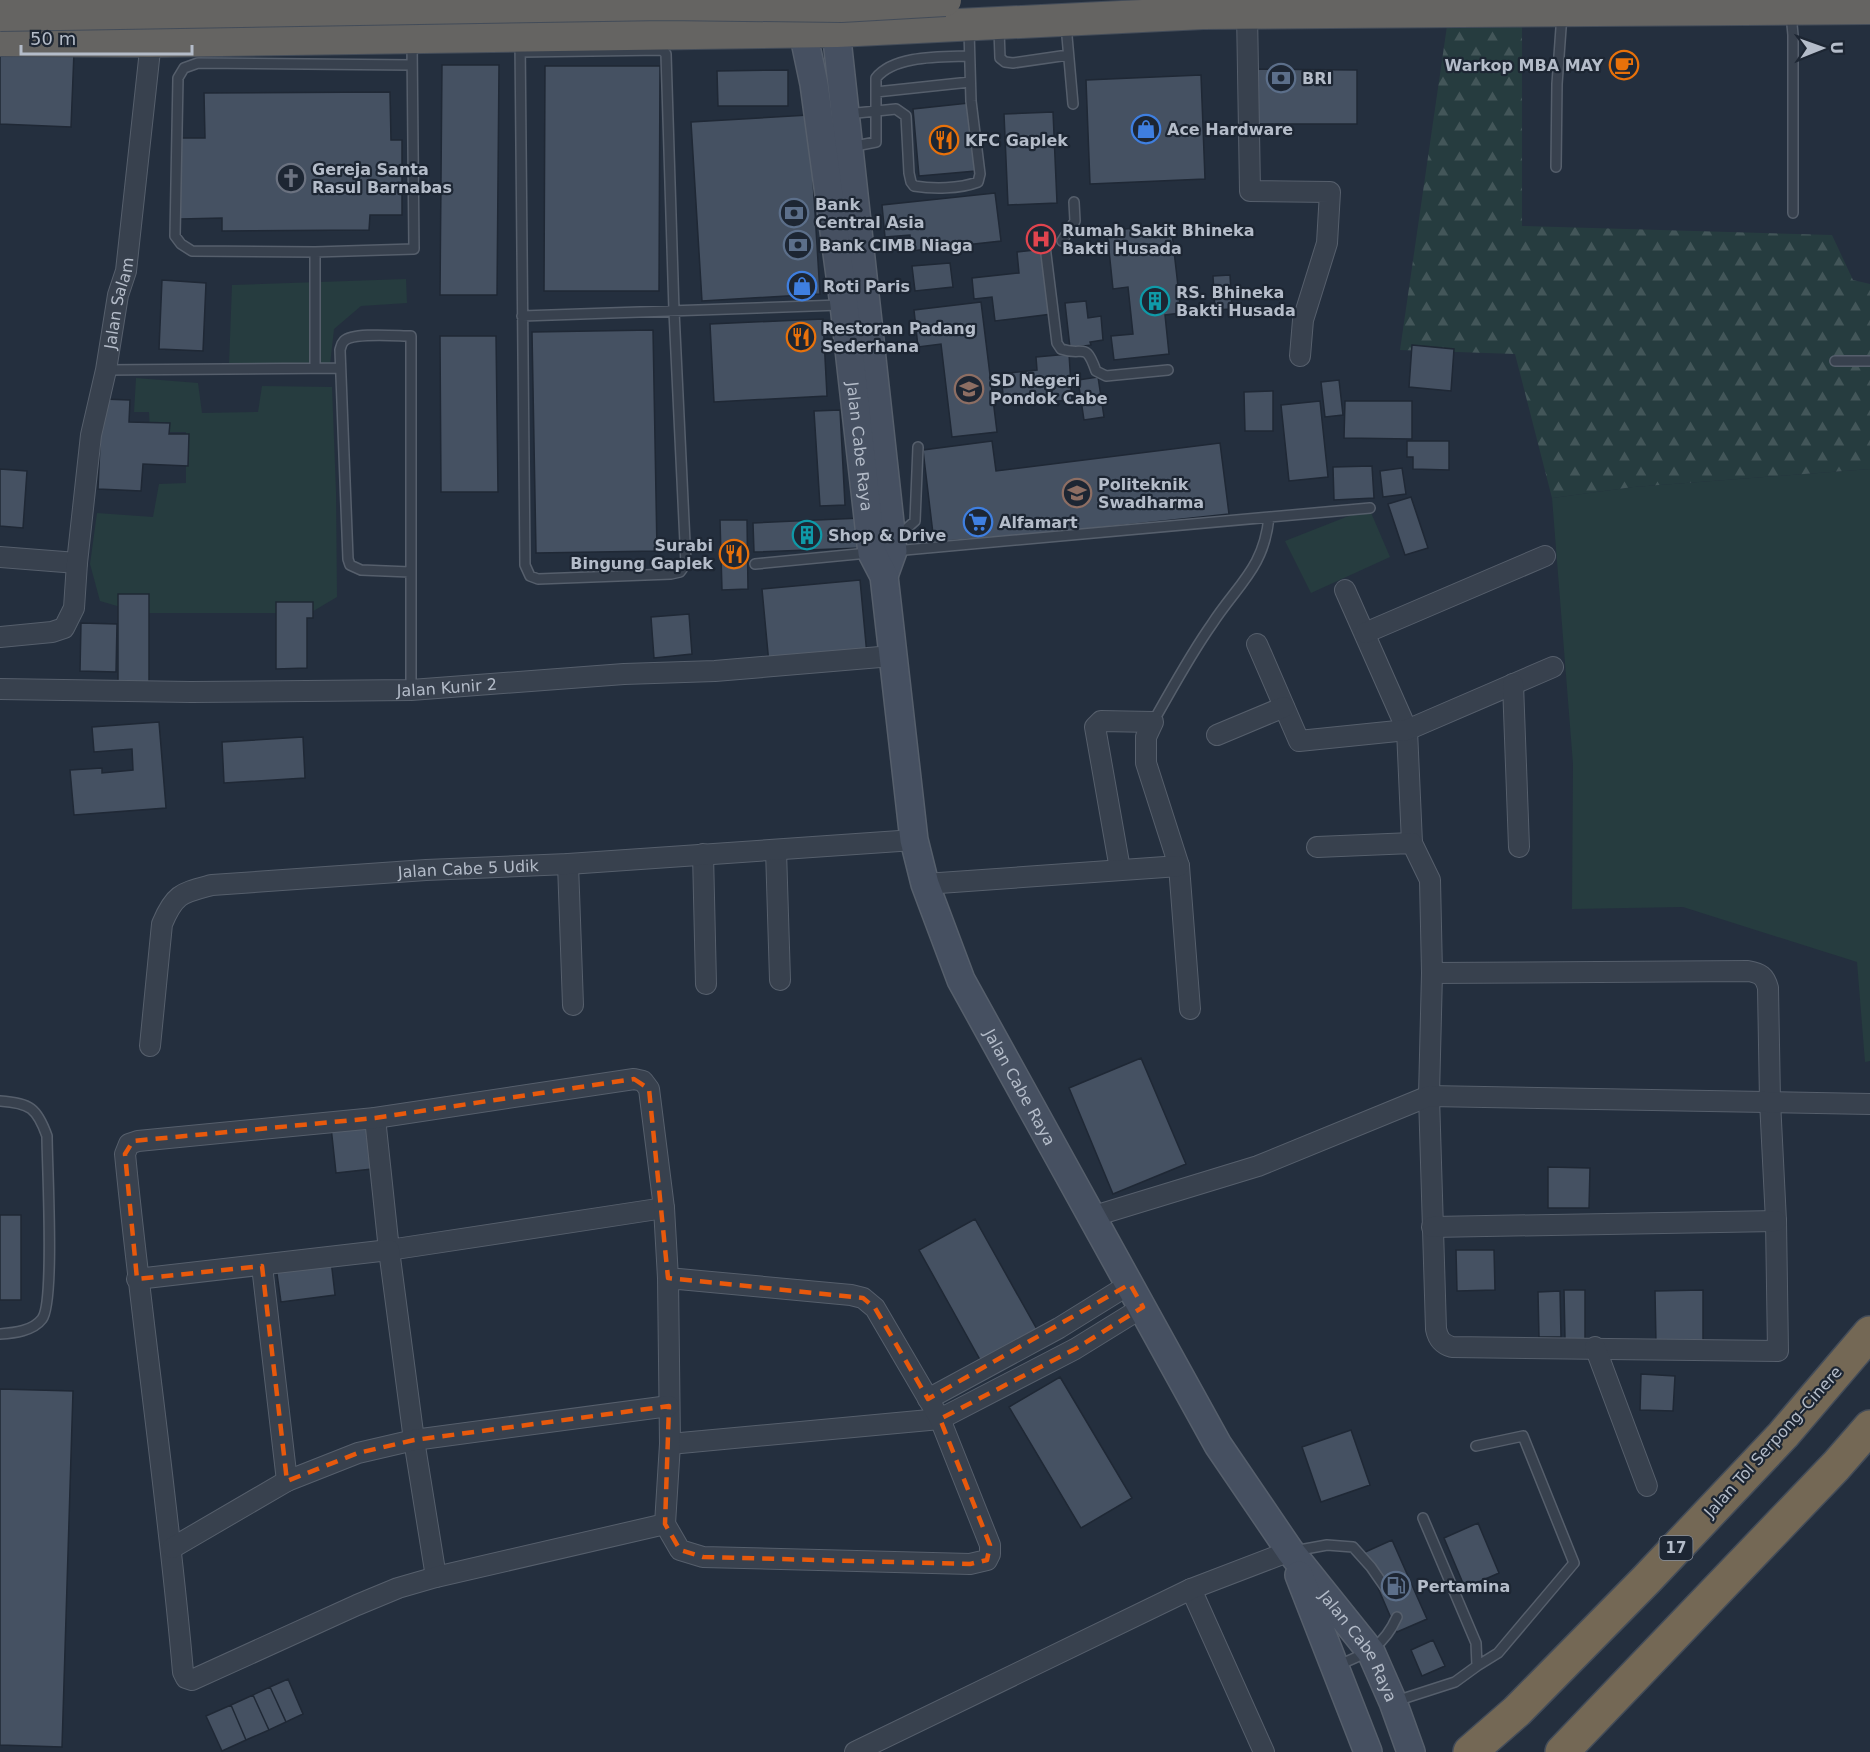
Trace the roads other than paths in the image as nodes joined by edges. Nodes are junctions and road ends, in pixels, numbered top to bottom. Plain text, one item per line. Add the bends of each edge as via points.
1 (737, 0) edge
2 (797, 0) edge
3 (832, 0) edge
4 (885, 0) edge
5 (945, 0) edge
6 (1791, 8) junction
7 (1870, 8) edge
8 (1247, 12) junction
9 (1562, 12) junction
10 (0, 15) edge
11 (1065, 20) junction
12 (984, 24) junction
13 (900, 28) junction
14 (803, 31) junction
15 (837, 31) junction
16 (728, 34) junction
17 (0, 40) edge
18 (151, 41) junction
19 (520, 44) junction
20 (412, 51) junction
21 (1068, 55) junction
22 (969, 56) junction
23 (970, 82) junction
24 (876, 92) junction
25 (1072, 104) dead end
26 (877, 111) junction
27 (846, 114) junction
28 (849, 147) junction
29 (1556, 167) dead end
30 (1074, 202) dead end
31 (1793, 213) dead end
32 (1062, 242) dead end
33 (1045, 246) dead end
34 (315, 252) junction
35 (857, 267) junction
36 (844, 305) junction
37 (674, 311) junction
38 (522, 316) junction
39 (1300, 356) dead end
40 (1834, 361) dead end
41 (1870, 361) edge
42 (315, 368) junction
43 (340, 368) junction
44 (106, 370) junction
45 (1167, 370) dead end
46 (918, 447) dead end
47 (1370, 508) dead end
48 (1269, 517) junction
49 (885, 555) junction
50 (1545, 556) dead end
51 (0, 557) edge
52 (77, 563) junction
53 (756, 564) dead end
54 (410, 572) junction
55 (1345, 590) dead end
56 (1365, 633) junction
57 (0, 637) edge
58 (1257, 644) dead end
59 (892, 656) junction
60 (1553, 667) dead end
61 (1513, 684) junction
62 (0, 689) edge
63 (411, 690) junction
64 (1284, 707) junction
65 (1153, 722) junction
66 (1407, 730) junction
67 (1217, 735) dead end
68 (914, 840) junction
69 (1412, 843) junction
70 (1317, 847) dead end
71 (1519, 847) dead end
72 (776, 850) junction
73 (704, 854) junction
74 (568, 864) junction
75 (1179, 866) junction
76 (1120, 869) junction
77 (925, 884) junction
78 (1432, 973) junction
79 (780, 980) dead end
80 (706, 984) dead end
81 (573, 1005) dead end
82 (1190, 1009) dead end
83 (150, 1046) dead end
84 (1429, 1096) junction
85 (0, 1101) edge
86 (1770, 1101) junction
87 (1870, 1104) edge
88 (375, 1118) junction
89 (664, 1208) junction
90 (1091, 1217) junction
91 (1776, 1221) junction
92 (1432, 1227) junction
93 (389, 1251) junction
94 (262, 1266) junction
95 (668, 1278) junction
96 (137, 1279) junction
97 (1130, 1284) junction
98 (1143, 1307) junction
99 (0, 1334) edge
100 (1870, 1334) edge
101 (1595, 1347) junction
102 (928, 1399) junction
103 (669, 1406) junction
104 (940, 1419) junction
105 (1870, 1427) edge
106 (414, 1440) junction
107 (670, 1444) junction
108 (1476, 1446) dead end
109 (287, 1481) junction
110 (1647, 1486) dead end
111 (1423, 1518) dead end
112 (664, 1524) junction
113 (172, 1548) junction
114 (1290, 1551) junction
115 (436, 1577) junction
116 (1191, 1588) junction
117 (1386, 1590) dead end
118 (1397, 1617) dead end
119 (1371, 1652) junction
120 (1477, 1666) junction
121 (1334, 1667) junction
122 (1393, 1701) junction
123 (1411, 1751) edge
124 (855, 1752) edge
125 (1264, 1752) edge
126 (1368, 1752) edge
127 (1470, 1752) edge
128 (1562, 1752) edge

1 - 16 highway
2 - 14 main road, Jalan Cabe Raya
3 - 15 main road, Jalan Cabe Raya
4 - 13 highway via 890,18
5 - 10 highway, bridge via 841,6 665,4
6 - 7 highway
6 - 9 highway
6 - 31 lane
8 - 9 highway
8 - 11 highway
8 - 39 street via 1250,191 1330,192 1327,243 1303,320
9 - 29 lane
11 - 12 highway
11 - 21 lane
12 - 13 highway
12 - 21 lane via 1005,62
12 - 22 lane
13 - 15 highway
14 - 15 highway
14 - 16 highway
14 - 35 main road, Jalan Cabe Raya
15 - 27 main road, Jalan Cabe Raya
16 - 19 highway
17 - 18 highway
18 - 20 highway
18 - 44 street, Jalan Salam via 126,271 118,295
19 - 20 highway
19 - 37 lane via 665,52
19 - 38 lane
20 - 34 lane via 414,249
20 - 34 lane via 198,63 184,68 178,78 175,236 181,244 192,251
21 - 25 lane
22 - 23 lane
22 - 24 lane via 893,64 876,78
23 - 24 lane
23 - 26 lane via 980,174 978,182 968,186 914,186 909,173 906,116 897,109
24 - 26 lane
26 - 27 lane
26 - 28 lane via 876,142
27 - 28 main road, Jalan Cabe Raya
28 - 35 main road, Jalan Cabe Raya
30 - 32 lane via 1075,221
33 - 45 lane via 1057,343 1061,349 1087,352 1096,371 1106,376
34 - 42 lane
35 - 36 main road, Jalan Cabe Raya
35 - 49 main road, Jalan Cabe Raya
36 - 37 lane
36 - 49 main road, Jalan Cabe Raya
37 - 38 lane
37 - 38 lane via 686,564 680,572 671,574 538,579 530,576 525,566
40 - 41 lane
42 - 43 lane
42 - 44 lane
43 - 54 lane via 350,565 361,570
43 - 54 lane via 340,350 346,339 411,336
44 - 52 street, Jalan Salam via 91,435
46 - 49 lane via 915,521
47 - 48 lane
48 - 49 lane
48 - 65 lane via 1261,555 1213,622
49 - 53 lane
49 - 59 main road, Jalan Cabe Raya
50 - 56 street
51 - 52 street
52 - 57 street, Jalan Salam via 74,608 64,628
54 - 63 lane
55 - 56 street
56 - 66 street
58 - 64 street
59 - 63 street, Jalan Kunir 2
59 - 68 main road, Jalan Cabe Raya
60 - 61 street
61 - 66 street
61 - 71 street
62 - 63 street, Jalan Kunir 2
64 - 66 street via 1299,741
64 - 67 street
65 - 75 street via 1146,737 1146,763
65 - 76 street via 1101,721 1095,727
66 - 69 street
68 - 72 street, Jalan Cabe 5 Udik
68 - 77 main road, Jalan Cabe Raya
69 - 70 street
69 - 78 street via 1430,880
72 - 73 street, Jalan Cabe 5 Udik
72 - 79 street
73 - 74 street, Jalan Cabe 5 Udik
73 - 80 street
74 - 81 street
74 - 83 street, Jalan Cabe 5 Udik via 212,885 181,893 162,924
75 - 76 street
75 - 82 street
76 - 77 street
77 - 90 main road, Jalan Cabe Raya via 961,980
78 - 84 street
78 - 86 street via 1760,973 1768,988
84 - 86 street
84 - 90 street via 1258,1167
84 - 92 street
85 - 99 lane via 19,1102 34,1110 46,1136 50,1291 44,1318 33,1327
86 - 87 street
86 - 91 street
88 - 89 street via 634,1079 643,1081 649,1089
88 - 93 street
88 - 96 street via 129,1144 125,1154
89 - 93 street
89 - 95 street
90 - 97 main road, Jalan Cabe Raya
91 - 92 street
91 - 101 street via 1778,1351
92 - 101 street via 1436,1329 1445,1345
93 - 94 street
93 - 106 street
94 - 96 street
94 - 109 street
95 - 102 street via 863,1298 875,1308
95 - 103 street
96 - 113 street
97 - 98 main road, Jalan Cabe Raya
97 - 102 street via 1059,1328
98 - 104 street via 1075,1349
98 - 114 main road, Jalan Cabe Raya via 1218,1445
100 - 127 highway, Jalan Tol Serpong–Cinere / 17 via 1783,1435 1646,1580 1517,1712
101 - 110 street
102 - 104 street
103 - 106 street
103 - 107 street
104 - 107 street
104 - 112 street via 990,1545 987,1560 970,1564 703,1557 680,1550
105 - 128 highway
106 - 109 street via 358,1453
106 - 115 street
107 - 112 street
108 - 120 lane via 1523,1436 1574,1563 1498,1653
109 - 113 street
111 - 120 lane via 1476,1643
112 - 115 street
113 - 115 street via 183,1672 192,1680 357,1605
114 - 116 street
114 - 117 lane via 1327,1545 1353,1547
114 - 119 main road, Jalan Cabe Raya
114 - 121 main road, Jalan Cabe Raya
116 - 124 street
116 - 125 street
118 - 119 lane via 1391,1631
119 - 121 lane
119 - 122 main road, Jalan Cabe Raya
120 - 122 lane via 1455,1682
121 - 126 main road, Jalan Cabe Raya
122 - 123 main road, Jalan Cabe Raya

